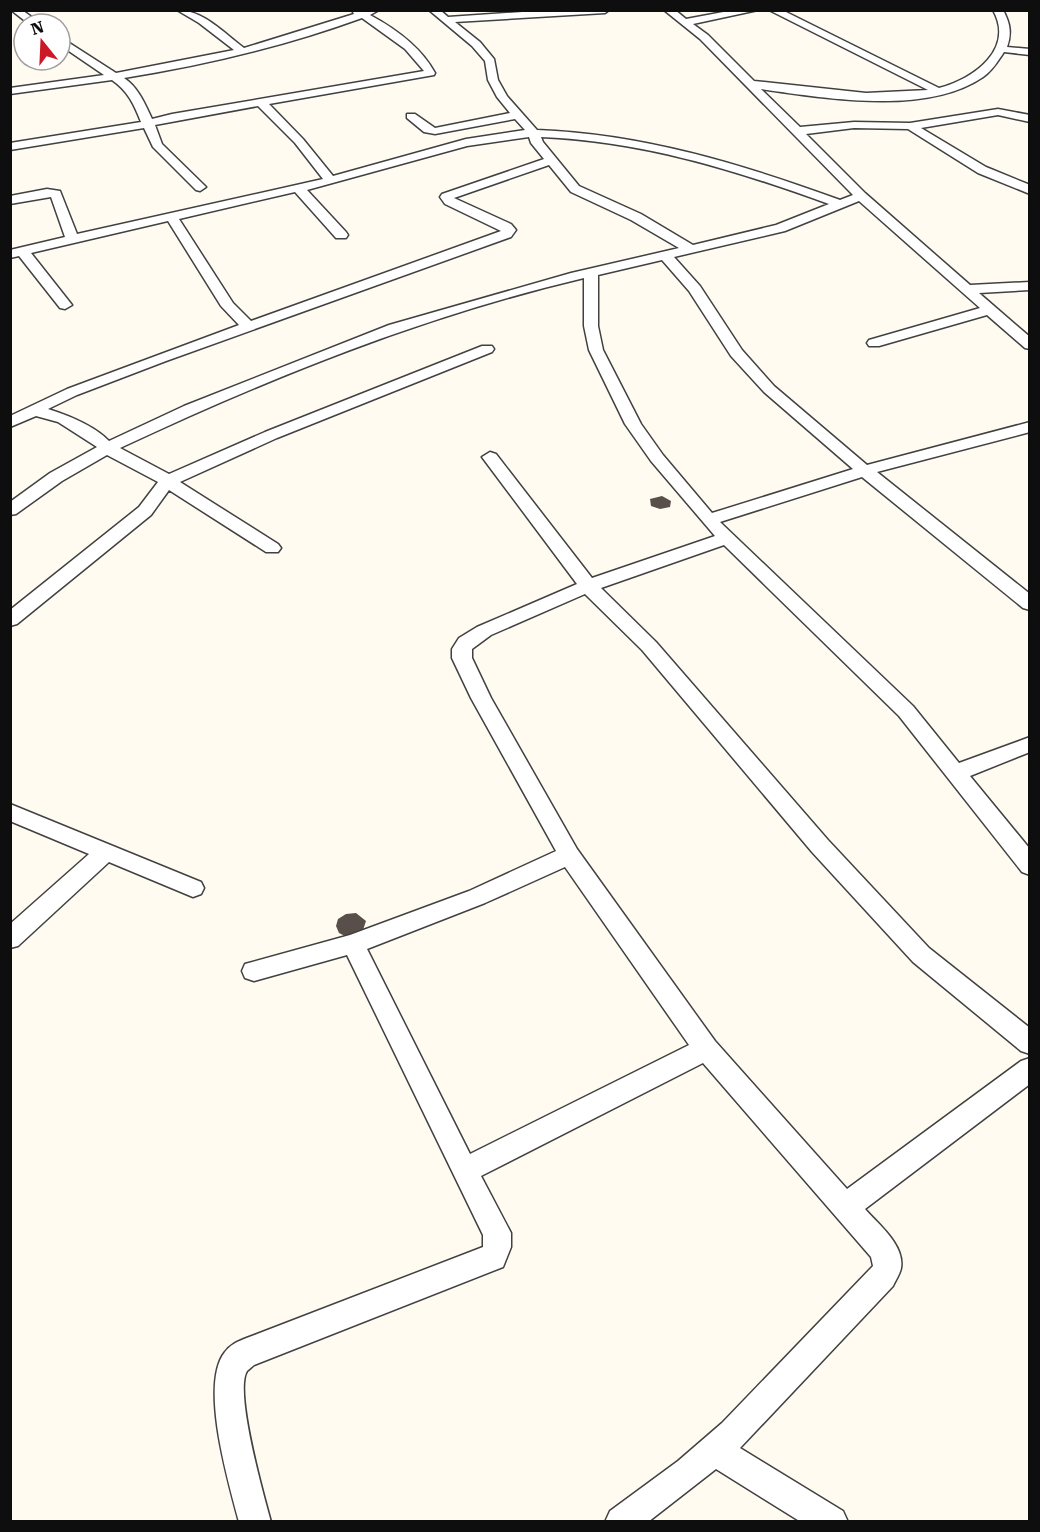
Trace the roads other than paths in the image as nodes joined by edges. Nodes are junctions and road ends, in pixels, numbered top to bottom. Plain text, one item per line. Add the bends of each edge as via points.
1 (181, 10) edge
2 (352, 10) edge
3 (375, 10) edge
4 (433, 10) edge
5 (605, 10) edge
6 (668, 10) edge
7 (754, 10) edge
8 (773, 10) edge
9 (998, 10) edge
10 (364, 15) junction
11 (447, 20) junction
12 (685, 22) junction
13 (72, 48) edge
14 (1001, 50) junction
15 (242, 51) junction
16 (1029, 52) edge
17 (116, 76) junction
18 (750, 84) junction
19 (10, 91) edge
20 (938, 91) junction
21 (261, 102) junction
22 (518, 115) junction
23 (411, 116) dead end
24 (1029, 119) edge
25 (147, 124) junction
26 (910, 126) junction
27 (798, 131) junction
28 (534, 133) junction
29 (10, 147) edge
30 (552, 160) junction
31 (330, 180) junction
32 (200, 187) dead end
33 (298, 188) junction
34 (1029, 190) edge
35 (861, 196) junction
36 (10, 200) edge
37 (842, 204) junction
38 (171, 216) junction
39 (340, 235) dead end
40 (72, 239) junction
41 (690, 248) junction
42 (16, 252) edge
43 (664, 254) junction
44 (591, 272) junction
45 (1029, 286) edge
46 (969, 289) junction
47 (65, 305) dead end
48 (991, 309) junction
49 (248, 326) junction
50 (874, 343) dead end
51 (1029, 345) edge
52 (487, 349) dead end
53 (33, 410) junction
54 (10, 422) edge
55 (1029, 427) edge
56 (107, 448) junction
57 (490, 457) dead end
58 (866, 470) junction
59 (167, 481) junction
60 (10, 510) edge
61 (708, 519) junction
62 (726, 537) junction
63 (272, 548) dead end
64 (588, 586) junction
65 (1029, 604) edge
66 (10, 620) edge
67 (1029, 744) edge
68 (955, 773) junction
69 (10, 812) edge
70 (105, 853) junction
71 (569, 855) junction
72 (1029, 866) edge
73 (193, 888) dead end
74 (10, 939) edge
75 (353, 944) junction
76 (254, 971) dead end
77 (1029, 1043) edge
78 (706, 1049) junction
79 (1029, 1069) edge
80 (464, 1172) junction
81 (845, 1207) junction
82 (714, 1450) junction
83 (255, 1521) edge
84 (621, 1521) edge
85 (832, 1521) edge

1 - 15 street
2 - 10 street
3 - 10 street
4 - 11 street
5 - 11 street
6 - 12 street
7 - 12 street
8 - 20 street
9 - 14 street via 1008,33
10 - 15 street via 304,36
10 - 21 street via 404,43 430,73
11 - 22 street via 490,61 493,80
12 - 18 street
13 - 17 street
14 - 16 street
14 - 20 street via 977,76
15 - 17 street
17 - 19 street
17 - 25 street via 139,102
18 - 20 street via 879,97
18 - 27 street
21 - 25 street
21 - 31 street
22 - 23 street via 435,131
22 - 28 street
24 - 26 street via 998,112
25 - 29 street
25 - 32 street via 157,146
26 - 27 street via 854,125
26 - 34 street via 991,175
27 - 35 street
28 - 30 street via 537,143
28 - 31 street via 491,138
28 - 37 street via 613,140 715,160
30 - 41 street via 583,195 636,217
30 - 49 street via 446,198 506,226 510,230 506,234
31 - 33 street
33 - 38 street
33 - 39 street
35 - 37 street
35 - 46 street
36 - 40 street via 56,194
37 - 41 street via 780,228
38 - 40 street
38 - 49 street via 228,306
40 - 42 street
41 - 43 street
42 - 47 street
43 - 44 street
43 - 58 street via 695,289 736,353 770,389
44 - 56 street via 394,328 190,409
44 - 61 street via 591,326 608,377 633,424
45 - 46 street
46 - 48 street
48 - 50 street
48 - 51 street
49 - 53 street
52 - 59 street
53 - 54 street
53 - 56 street via 64,419
55 - 58 street
56 - 59 street
56 - 60 street via 56,477
57 - 64 street
58 - 61 street
58 - 65 street
59 - 63 street
59 - 66 street via 145,511
61 - 62 street
62 - 64 street
62 - 68 street via 906,711
64 - 71 street via 484,631 462,649 462,658 482,698
64 - 77 street via 649,646 820,846 921,955
67 - 68 street
68 - 72 street
69 - 70 street
70 - 73 street
70 - 74 street
71 - 75 street via 477,897
71 - 78 street
75 - 76 street
75 - 80 street
78 - 80 street
78 - 81 street
79 - 81 street
80 - 83 street via 497,1233 493,1257 244,1354 235,1362 229,1392
81 - 82 street via 884,1251 886,1267 882,1276
82 - 84 street
82 - 85 street

